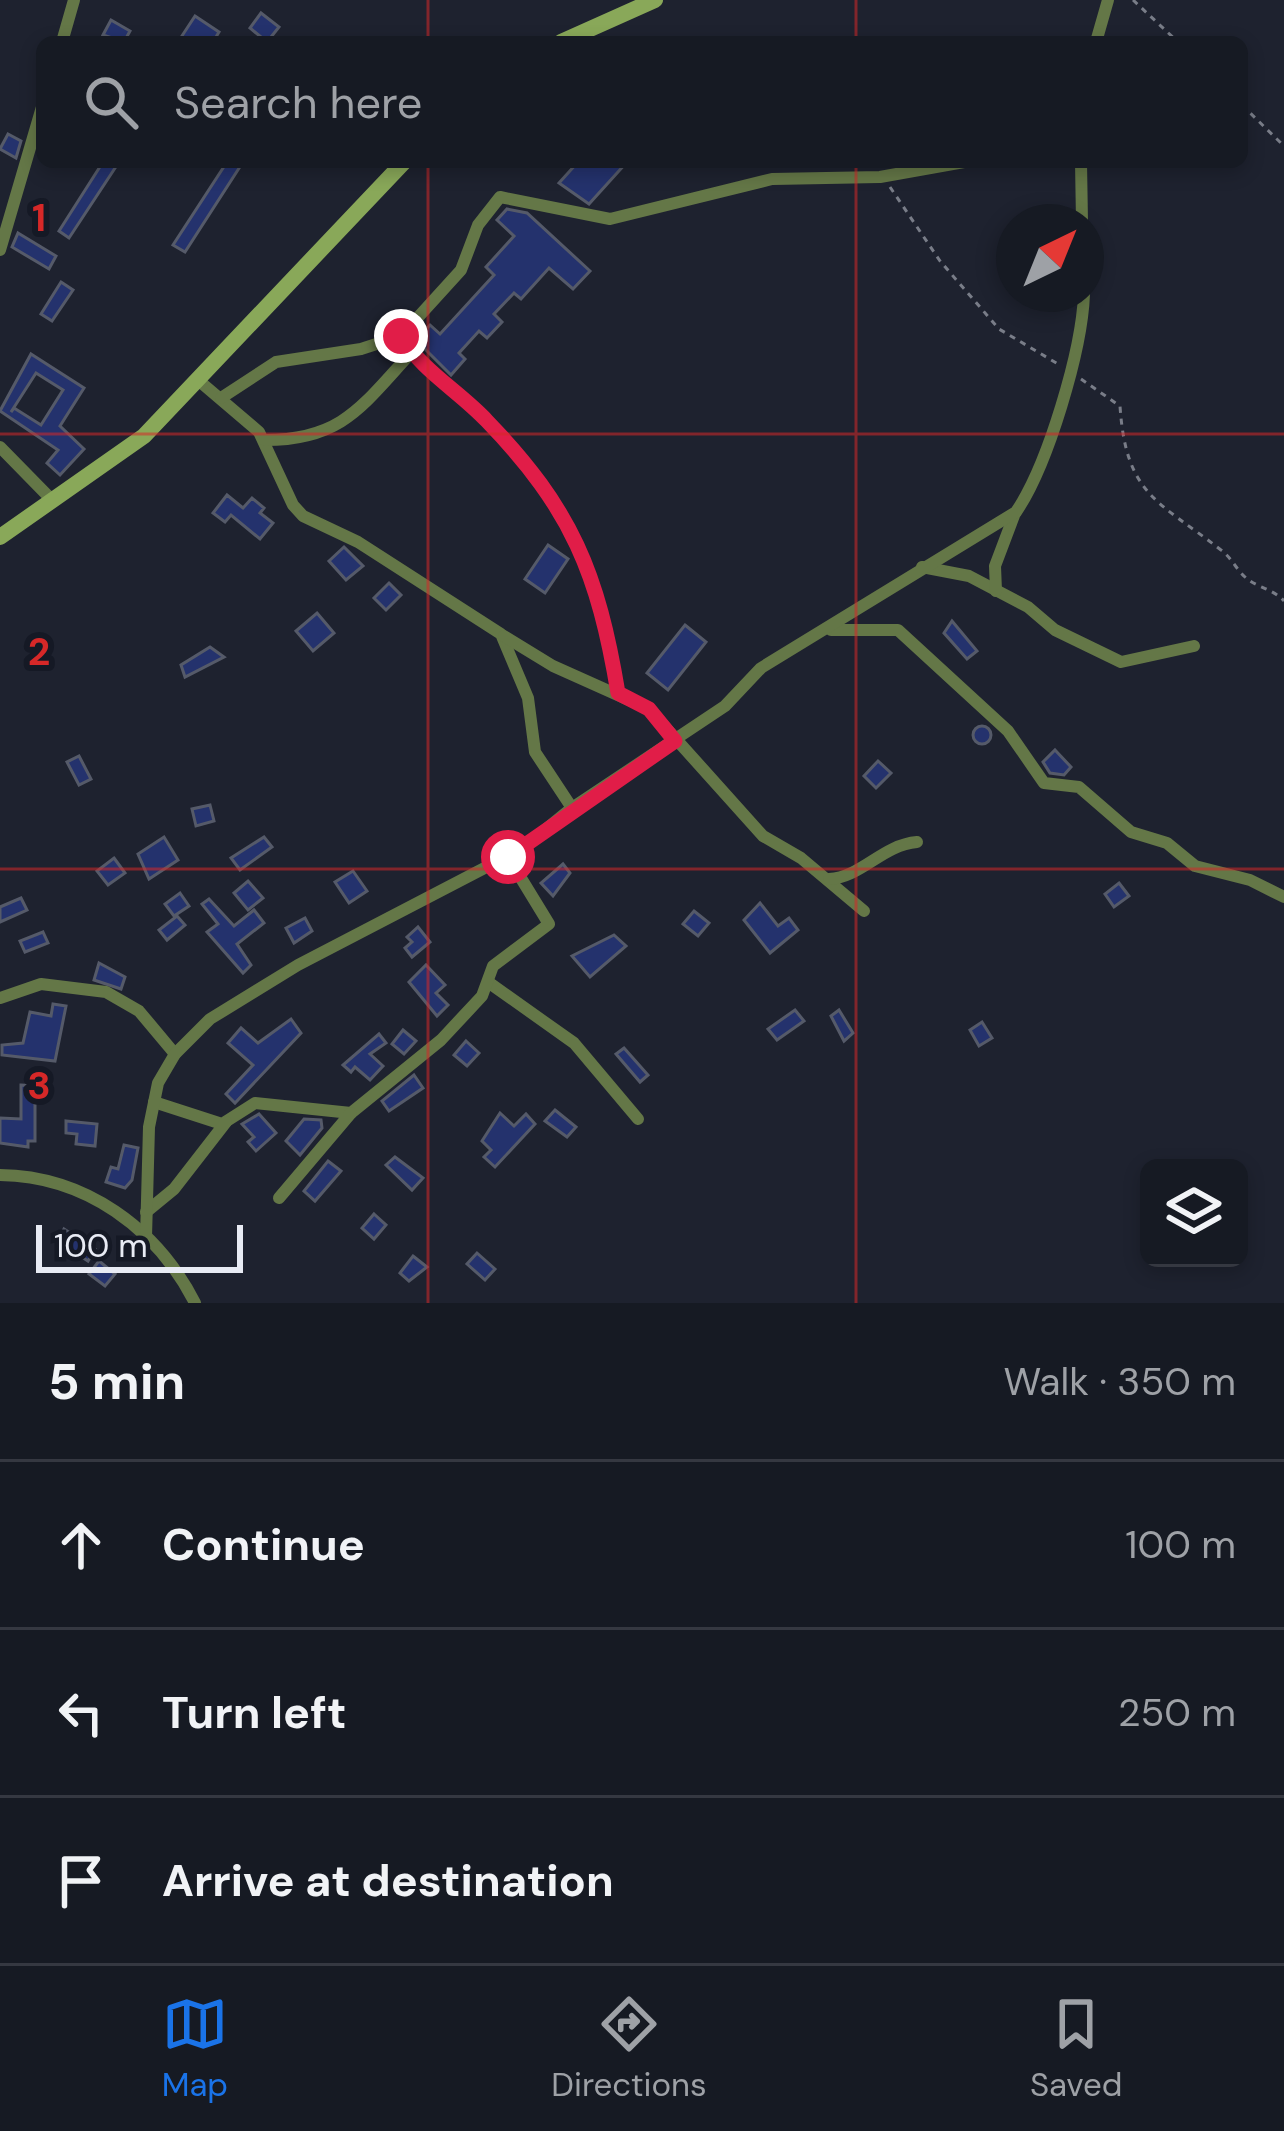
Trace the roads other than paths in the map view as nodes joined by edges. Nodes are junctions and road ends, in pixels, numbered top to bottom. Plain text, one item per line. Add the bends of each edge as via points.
1 (74, 0) edge
2 (656, 0) edge
3 (1108, 0) edge
4 (64, 36) edge
5 (575, 36) edge
6 (1098, 36) edge
7 (36, 127) edge
8 (398, 168) edge
9 (930, 168) edge
10 (1081, 168) edge
11 (1082, 204) edge
12 (0, 250) edge
13 (1081, 312) edge
14 (401, 336) junction
15 (411, 353) junction
16 (198, 380) junction
17 (221, 398) junction
18 (265, 440) junction
19 (0, 447) edge
20 (51, 499) junction
21 (1016, 512) junction
22 (0, 537) edge
23 (920, 566) junction
24 (996, 591) junction
25 (825, 631) junction
26 (502, 634) junction
27 (1195, 646) dead end
28 (618, 693) junction
29 (675, 741) junction
30 (572, 808) junction
31 (917, 842) dead end
32 (508, 857) junction
33 (828, 879) junction
34 (1284, 897) edge
35 (864, 911) dead end
36 (488, 982) junction
37 (0, 998) edge
38 (175, 1054) junction
39 (154, 1102) junction
40 (351, 1113) junction
41 (638, 1119) dead end
42 (226, 1122) junction
43 (0, 1174) edge
44 (279, 1198) dead end
45 (146, 1213) junction
46 (146, 1237) junction
47 (195, 1303) edge

1 - 4 street
2 - 5 main road
3 - 6 street
7 - 12 street
8 - 16 main road
9 - 14 street via 772,179 610,219 500,196 460,270
10 - 11 street
13 - 21 street via 1071,372 1038,473
14 - 15 street
14 - 17 street via 276,362
15 - 18 street via 341,427
15 - 28 street via 488,421 567,519 602,610
16 - 17 street
16 - 20 main road via 144,436
17 - 18 street
18 - 26 street via 303,516
19 - 20 street
20 - 22 main road
21 - 23 street
21 - 24 street via 995,566
23 - 24 street
23 - 25 street
24 - 27 street via 1121,662
25 - 29 street via 761,668
25 - 34 street via 898,630 1008,731 1044,783 1079,787 1131,832 1167,843 1195,866
26 - 28 street
26 - 30 street via 528,698 535,752
28 - 29 street via 649,709
29 - 30 street
29 - 33 street via 763,836
30 - 32 street
31 - 33 street via 892,847 847,878
32 - 36 street via 549,924 493,966
32 - 38 street via 221,1010
33 - 35 street
36 - 40 street via 441,1040
36 - 41 street via 574,1043
37 - 38 street via 41,984 106,992 139,1011
38 - 39 street
39 - 42 street
39 - 45 street
40 - 42 street via 255,1103
40 - 44 street
42 - 45 street
43 - 46 street via 87,1194
45 - 46 street
46 - 47 street

